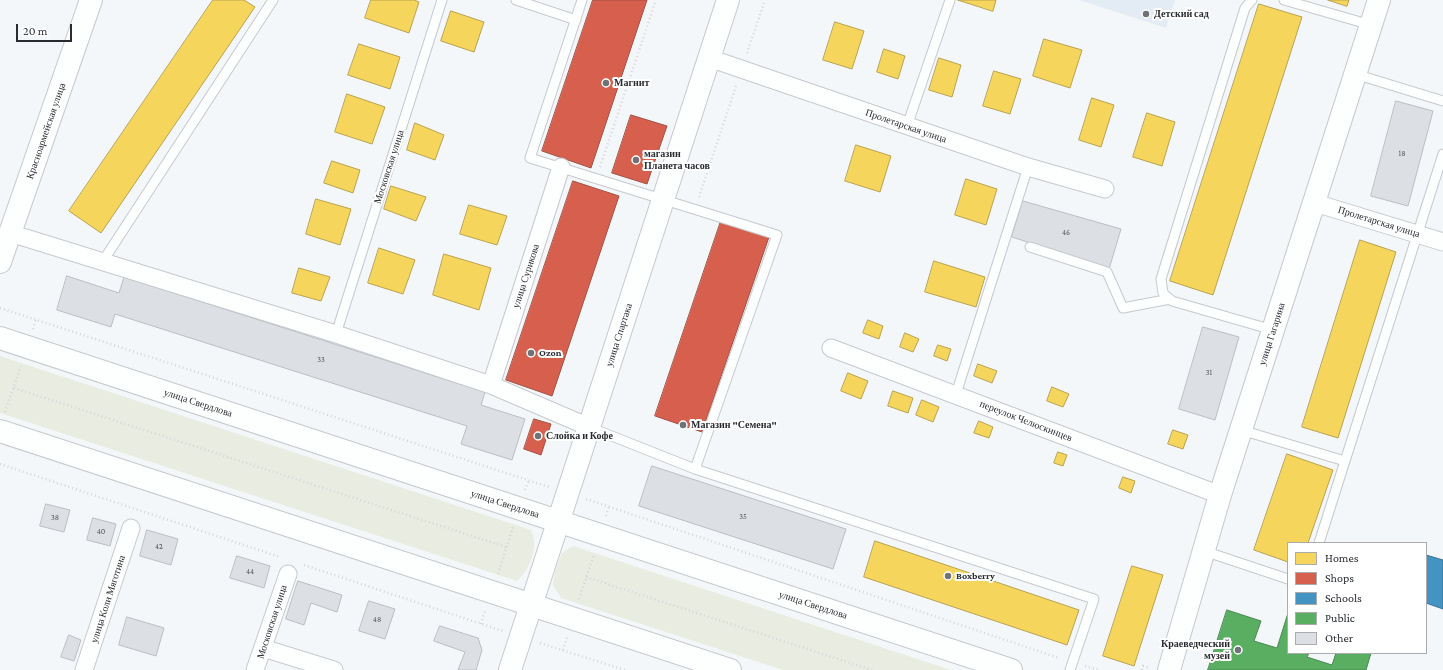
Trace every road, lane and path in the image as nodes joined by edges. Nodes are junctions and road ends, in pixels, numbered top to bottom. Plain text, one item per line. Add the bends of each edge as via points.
1 (91, 0) edge
2 (274, 0) edge
3 (442, 0) edge
4 (516, 0) edge
5 (582, 0) edge
6 (656, 0) edge
7 (728, 0) edge
8 (765, 0) edge
9 (950, 0) edge
10 (1252, 0) edge
11 (1284, 0) edge
12 (1379, 0) edge
13 (576, 20) junction
14 (1371, 25) junction
15 (709, 58) junction
16 (741, 69) junction
17 (1355, 74) junction
18 (1443, 101) edge
19 (906, 126) junction
20 (1443, 154) edge
21 (561, 167) junction
22 (1028, 167) junction
23 (596, 179) junction
24 (1105, 189) dead end
25 (663, 200) junction
26 (1315, 203) junction
27 (695, 210) junction
28 (10, 233) junction
29 (1417, 234) junction
30 (1443, 242) edge
31 (1030, 247) dead end
32 (103, 261) junction
33 (0, 262) edge
34 (1170, 299) junction
35 (36, 320) dead end
36 (1273, 330) junction
37 (336, 334) junction
38 (0, 338) edge
39 (27, 347) junction
40 (831, 348) dead end
41 (491, 385) junction
42 (14, 388) junction
43 (956, 394) junction
44 (2, 422) edge
45 (589, 427) junction
46 (1241, 430) junction
47 (1345, 461) junction
48 (0, 464) edge
49 (695, 469) junction
50 (529, 480) dead end
51 (1220, 495) junction
52 (609, 507) dead end
53 (519, 508) junction
54 (559, 522) junction
55 (131, 528) dead end
56 (600, 535) junction
57 (1319, 542) edge
58 (506, 547) junction
59 (1204, 550) junction
60 (291, 566) junction
61 (586, 577) junction
62 (1287, 579) edge
63 (492, 592) junction
64 (530, 605) junction
65 (573, 619) junction
66 (481, 624) junction
67 (520, 636) junction
68 (263, 648) junction
69 (563, 650) junction
70 (84, 670) edge
71 (256, 670) edge
72 (334, 670) edge
73 (510, 670) edge
74 (625, 670) edge
75 (730, 670) edge
76 (872, 670) edge
77 (1011, 670) edge
78 (1070, 670) edge
79 (1142, 670) edge
80 (1154, 670) edge
81 (1170, 670) edge

1 - 28 main road, Красноармейская улица
2 - 32 lane
3 - 37 lane, Московская улица
4 - 13 lane
5 - 13 lane
6 - 23 path
7 - 15 main road, улица Спартака
8 - 16 path
9 - 19 lane
10 - 34 lane via 1245,8 1161,279 1164,293
11 - 14 lane
12 - 14 main road, улица Гагарина
13 - 21 lane via 530,158
14 - 17 main road, улица Гагарина
15 - 16 street, Пролетарская улица
15 - 25 main road, улица Спартака
16 - 19 street, Пролетарская улица
16 - 27 path
17 - 18 lane
17 - 26 main road, улица Гагарина
19 - 22 street, Пролетарская улица
20 - 29 lane
21 - 23 lane
21 - 41 street, улица Сурикова
22 - 24 street, Пролетарская улица
22 - 43 lane
23 - 25 lane
25 - 27 lane
25 - 45 main road, улица Спартака
26 - 29 street, Пролетарская улица
26 - 36 main road, улица Гагарина
27 - 49 lane via 777,235
28 - 32 street
28 - 33 main road, Красноармейская улица
29 - 30 street, Пролетарская улица
29 - 47 lane
31 - 34 lane via 1107,272 1123,308
32 - 37 street
34 - 36 lane
35 - 39 path
36 - 46 main road, улица Гагарина
37 - 41 street
38 - 39 main road, улица Свердлова
39 - 42 path
39 - 53 main road, улица Свердлова
40 - 43 street, переулок Челюскинцев
41 - 45 street
42 - 44 path
42 - 58 path
43 - 51 street, переулок Челюскинцев
44 - 63 main road
45 - 49 lane
45 - 54 main road, улица Спартака
46 - 47 lane
46 - 51 main road, улица Гагарина
47 - 57 lane
48 - 60 path
49 - 78 lane via 1094,599
50 - 53 path
51 - 59 main road, улица Гагарина
52 - 56 path
53 - 54 main road, улица Свердлова
53 - 58 path
54 - 56 main road, улица Свердлова
54 - 64 main road, улица Спартака
55 - 70 street, улица Коли Мяготина
56 - 61 path
56 - 77 main road, улица Свердлова
58 - 63 path
59 - 62 lane
59 - 81 main road, улица Гагарина
60 - 66 path
60 - 68 street, Московская улица
61 - 65 path
61 - 76 path
63 - 64 main road
63 - 66 path
64 - 65 main road
64 - 67 main road, улица Спартака
65 - 69 path
65 - 75 main road
66 - 67 path
67 - 69 path
67 - 73 main road, улица Спартака
68 - 71 street, Московская улица
68 - 72 street
69 - 74 path
79 - 80 path via 1143,666

